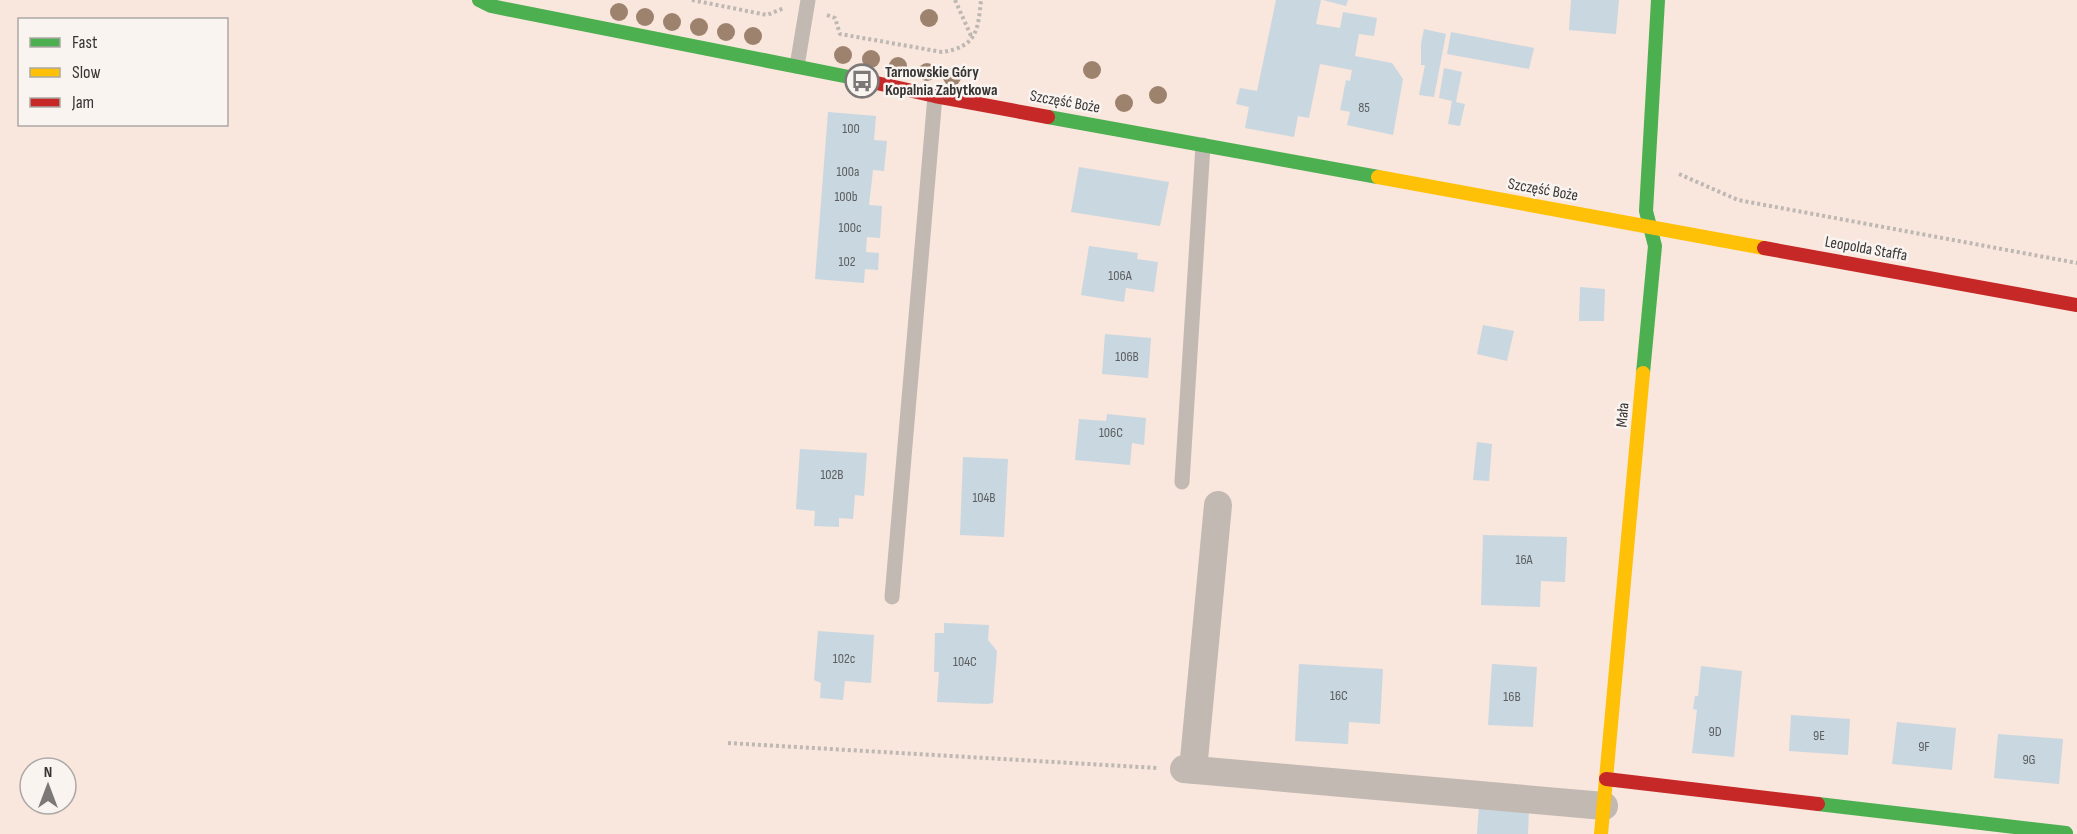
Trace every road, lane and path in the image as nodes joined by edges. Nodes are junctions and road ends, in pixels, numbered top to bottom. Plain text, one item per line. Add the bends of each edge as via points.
1 (479, 0) edge
2 (692, 0) edge
3 (955, 0) edge
4 (981, 0) edge
5 (1658, 0) edge
6 (807, 5) edge
7 (972, 39) junction
8 (796, 66) junction
9 (935, 96) junction
10 (1203, 145) junction
11 (1649, 165) junction
12 (1649, 226) junction
13 (2077, 263) edge
14 (2077, 305) edge
15 (1182, 482) dead end
16 (1218, 505) dead end
17 (892, 597) dead end
18 (728, 743) dead end
19 (1189, 769) junction
20 (1604, 806) edge
21 (2066, 833) edge

1 - 8 street, Szczęść Boże via 502,9
2 - 6 path via 767,15
3 - 7 path
4 - 7 path via 979,24
5 - 11 street, Mała
6 - 7 path via 835,18 840,34 942,52 958,50
6 - 8 lane
8 - 9 street, Szczęść Boże
9 - 10 street, Szczęść Boże
9 - 17 lane
10 - 12 street, Szczęść Boże
10 - 15 lane
11 - 12 street, Mała
11 - 13 path via 1738,200
12 - 14 street, Leopolda Staffa
12 - 20 street, Mała via 1655,246
16 - 19 street
18 - 19 path
19 - 20 street
20 - 21 street

